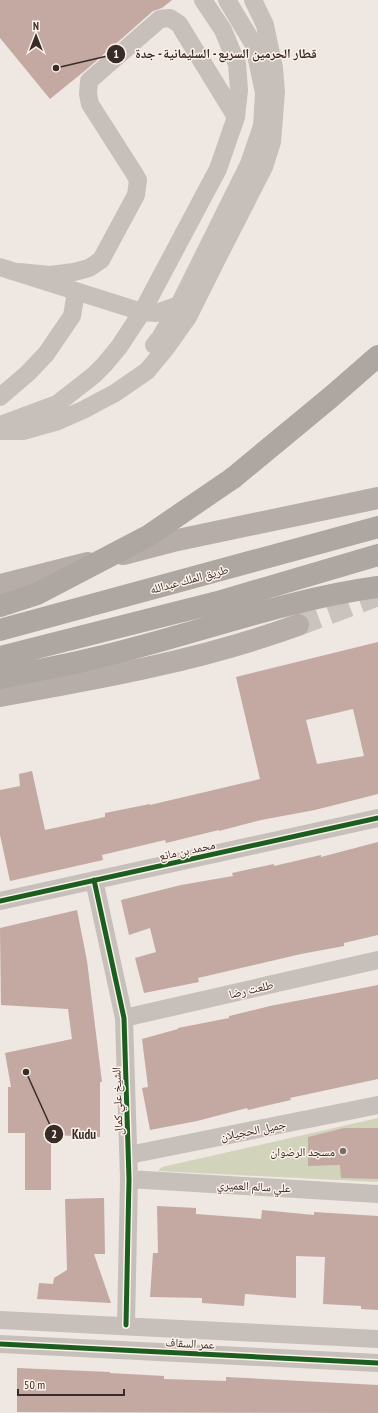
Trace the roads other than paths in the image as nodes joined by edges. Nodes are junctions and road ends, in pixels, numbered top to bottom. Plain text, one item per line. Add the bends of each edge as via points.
1 (203, 0) edge
2 (227, 0) edge
3 (253, 0) edge
4 (236, 117) junction
5 (0, 267) edge
6 (19, 272) junction
7 (76, 292) junction
8 (179, 305) junction
9 (142, 312) junction
10 (378, 356) edge
11 (0, 397) edge
12 (57, 404) junction
13 (0, 425) edge
14 (0, 431) edge
15 (378, 498) edge
16 (378, 527) edge
17 (378, 556) edge
18 (0, 585) edge
19 (378, 587) edge
20 (0, 606) edge
21 (298, 626) tunnel mouth
22 (0, 630) edge
23 (0, 657) edge
24 (0, 678) edge
25 (0, 696) edge
26 (378, 818) edge
27 (94, 880) junction
28 (0, 901) edge
29 (378, 960) edge
30 (124, 1018) junction
31 (378, 1105) edge
32 (128, 1155) junction
33 (129, 1179) junction
34 (378, 1194) edge
35 (0, 1320) edge
36 (126, 1325) junction
37 (378, 1339) edge
38 (0, 1344) edge
39 (378, 1363) edge

1 - 4 street via 223,30 237,64 239,90
2 - 8 street via 254,45 264,93 262,126 249,164
3 - 14 street via 265,25 274,68 276,92 272,142 264,167 188,317 147,371 115,393 58,421 23,431
4 - 6 street via 179,24 170,18 160,19 89,81 90,104 138,180 136,195 101,260 89,268 74,272 50,275
4 - 9 street via 218,169
5 - 6 street
6 - 7 street
7 - 9 street
7 - 11 street via 72,316 46,354
8 - 9 street via 156,313
8 - 12 street via 160,338 137,366 106,388 82,399
9 - 12 street via 104,365
10 - 20 highway, bridge via 233,478 148,536 37,594
12 - 13 street
15 - 18 main road via 173,541
16 - 22 highway, طريق الملك عبدالله
17 - 23 highway via 218,602
19 - 24 highway via 292,604 96,658
21 - 25 main road via 255,640 136,670
26 - 27 street, محمد بن مانع
27 - 28 street, محمد بن مانع
27 - 30 street, الشيخ علي كمال
29 - 30 street, طلعت رضا
30 - 32 street, الشيخ علي كمال
31 - 32 street, جميل الحجيلان
32 - 33 street, الشيخ علي كمال
33 - 34 street, علي سالم العميري
33 - 36 street, الشيخ علي كمال
35 - 36 street, عمر السقاف
36 - 37 street, عمر السقاف
38 - 39 street, عمر السقاف

